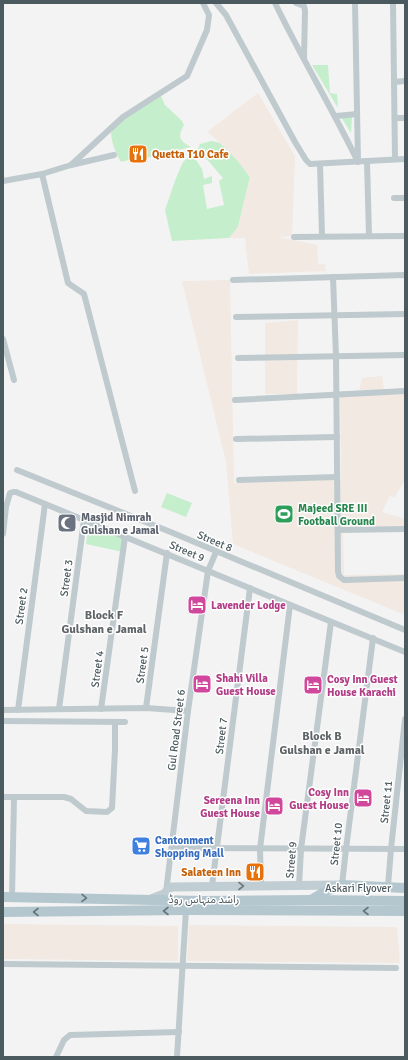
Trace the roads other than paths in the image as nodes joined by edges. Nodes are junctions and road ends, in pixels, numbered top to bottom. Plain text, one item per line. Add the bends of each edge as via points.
1 (203, 3) edge
2 (216, 3) edge
3 (275, 3) edge
4 (296, 3) edge
5 (355, 3) edge
6 (393, 3) edge
7 (304, 60) junction
8 (405, 81) edge
9 (394, 82) junction
10 (357, 114) junction
11 (336, 116) junction
12 (395, 118) junction
13 (405, 118) edge
14 (114, 155) dead end
15 (395, 159) junction
16 (405, 159) edge
17 (367, 161) junction
18 (358, 162) junction
19 (320, 164) junction
20 (71, 165) junction
21 (42, 174) junction
22 (3, 181) edge
23 (394, 198) dead end
24 (405, 198) edge
25 (322, 236) junction
26 (369, 236) junction
27 (405, 236) edge
28 (294, 237) dead end
29 (405, 275) edge
30 (333, 277) junction
31 (233, 280) dead end
32 (405, 314) edge
33 (334, 315) junction
34 (236, 318) dead end
35 (3, 339) edge
36 (405, 355) edge
37 (336, 356) junction
38 (238, 358) dead end
39 (14, 380) dead end
40 (405, 391) edge
41 (336, 395) junction
42 (235, 400) dead end
43 (337, 437) junction
44 (236, 439) dead end
45 (18, 470) dead end
46 (337, 477) junction
47 (239, 480) dead end
48 (135, 492) dead end
49 (45, 504) junction
50 (84, 520) junction
51 (405, 528) edge
52 (338, 530) junction
53 (3, 534) edge
54 (125, 536) junction
55 (216, 552) junction
56 (167, 553) junction
57 (208, 571) junction
58 (405, 578) edge
59 (250, 588) junction
60 (290, 605) junction
61 (331, 622) junction
62 (405, 630) edge
63 (373, 638) junction
64 (405, 652) edge
65 (146, 708) junction
66 (59, 709) junction
67 (101, 709) junction
68 (3, 710) edge
69 (18, 710) junction
70 (188, 711) junction
71 (405, 719) edge
72 (3, 722) edge
73 (115, 722) junction
74 (125, 722) dead end
75 (14, 797) junction
76 (3, 798) edge
77 (172, 848) junction
78 (216, 848) junction
79 (260, 849) junction
80 (301, 849) junction
81 (346, 849) junction
82 (391, 849) junction
83 (405, 849) edge
84 (342, 885) junction
85 (212, 886) junction
86 (261, 886) junction
87 (299, 886) junction
88 (388, 886) junction
89 (405, 888) edge
90 (166, 892) junction
91 (8, 897) edge
92 (150, 900) junction
93 (255, 900) junction
94 (311, 900) junction
95 (203, 901) junction
96 (405, 901) edge
97 (186, 910) junction
98 (248, 911) junction
99 (303, 911) junction
100 (405, 911) edge
101 (3, 912) edge
102 (3, 964) edge
103 (183, 966) junction
104 (396, 968) dead end
105 (179, 1032) junction
106 (56, 1057) edge
107 (178, 1057) edge

1 - 20 street via 209,15 208,30 187,76 123,116
2 - 19 street via 226,15 306,160 310,164
3 - 7 street
4 - 7 street via 304,6 306,11
5 - 10 street
6 - 9 street
7 - 11 street
8 - 9 street
9 - 12 street
10 - 11 street
10 - 18 street
11 - 18 street
12 - 13 street
12 - 15 street
14 - 20 street
15 - 16 street
15 - 17 street
17 - 18 street
17 - 26 street
18 - 19 street
19 - 25 street
20 - 21 street
21 - 22 street
21 - 48 street via 68,282 84,294
23 - 24 street
25 - 26 street
25 - 28 street
26 - 27 street
29 - 30 street
30 - 31 street
30 - 33 street
32 - 33 street
33 - 34 street
33 - 37 street
35 - 39 street
36 - 37 street
37 - 38 street
37 - 41 street
40 - 41 street
41 - 42 street
41 - 43 street
43 - 44 street
43 - 46 street
45 - 55 street, Street 8
46 - 47 street
46 - 52 street
49 - 50 street, Street 9
49 - 53 street, Street 9 via 10,493
49 - 69 street, Street 2
50 - 54 street, Street 9
50 - 66 street, Street 3
51 - 52 street
52 - 58 street via 338,571 344,580
54 - 56 street, Street 9
54 - 67 street, Street 4
55 - 57 street, Gul Road Street 6
55 - 62 street, Street 8
56 - 57 street, Street 9
56 - 65 street, Street 5
57 - 59 street, Street 9
57 - 70 street, Gul Road Street 6
59 - 60 street, Street 9
59 - 78 street, Street 7
60 - 61 street, Street 9
60 - 79 street
61 - 63 street, Street 9
61 - 80 street, Street 9
63 - 64 street, Street 9
63 - 81 street, Street 10
65 - 67 street
65 - 70 street
66 - 67 street
66 - 69 street
68 - 69 street
70 - 77 street, Gul Road Street 6
71 - 82 street, Street 11
72 - 73 street
73 - 74 street
73 - 75 street via 110,810 86,811 71,798 64,797
75 - 76 street
75 - 91 street
77 - 78 street
77 - 90 street, Gul Road Street 6
78 - 79 street
78 - 85 street, Street 7
79 - 80 street
79 - 86 street
80 - 81 street
80 - 87 street, Street 9
81 - 82 street
81 - 84 street, Street 10
82 - 83 street
82 - 88 street, Street 11
84 - 87 main road
84 - 88 main road
84 - 94 main road
85 -> 86 main road
85 - 90 main road via 171,887
86 - 87 main road
88 - 89 main road
90 - 92 main road
91 -> 92 main road, راشد منہاس روڈ
92 - 95 main road, راشد منہاس روڈ
93 - 94 main road, راشد منہاس روڈ
93 - 95 main road, راشد منہاس روڈ
93 - 99 main road via 258,905 290,907
94 - 96 main road, Askari Flyover
95 - 98 main road via 242,906
97 - 98 main road, راشد منہاس روڈ
97 -> 101 main road, راشد منہاس روڈ
97 - 103 street
98 - 99 main road, راشد منہاس روڈ
100 -> 99 main road, راشد منہاس روڈ
102 - 103 street
103 - 104 street
103 - 105 street
105 - 106 street via 70,1036 64,1040
105 - 107 street

